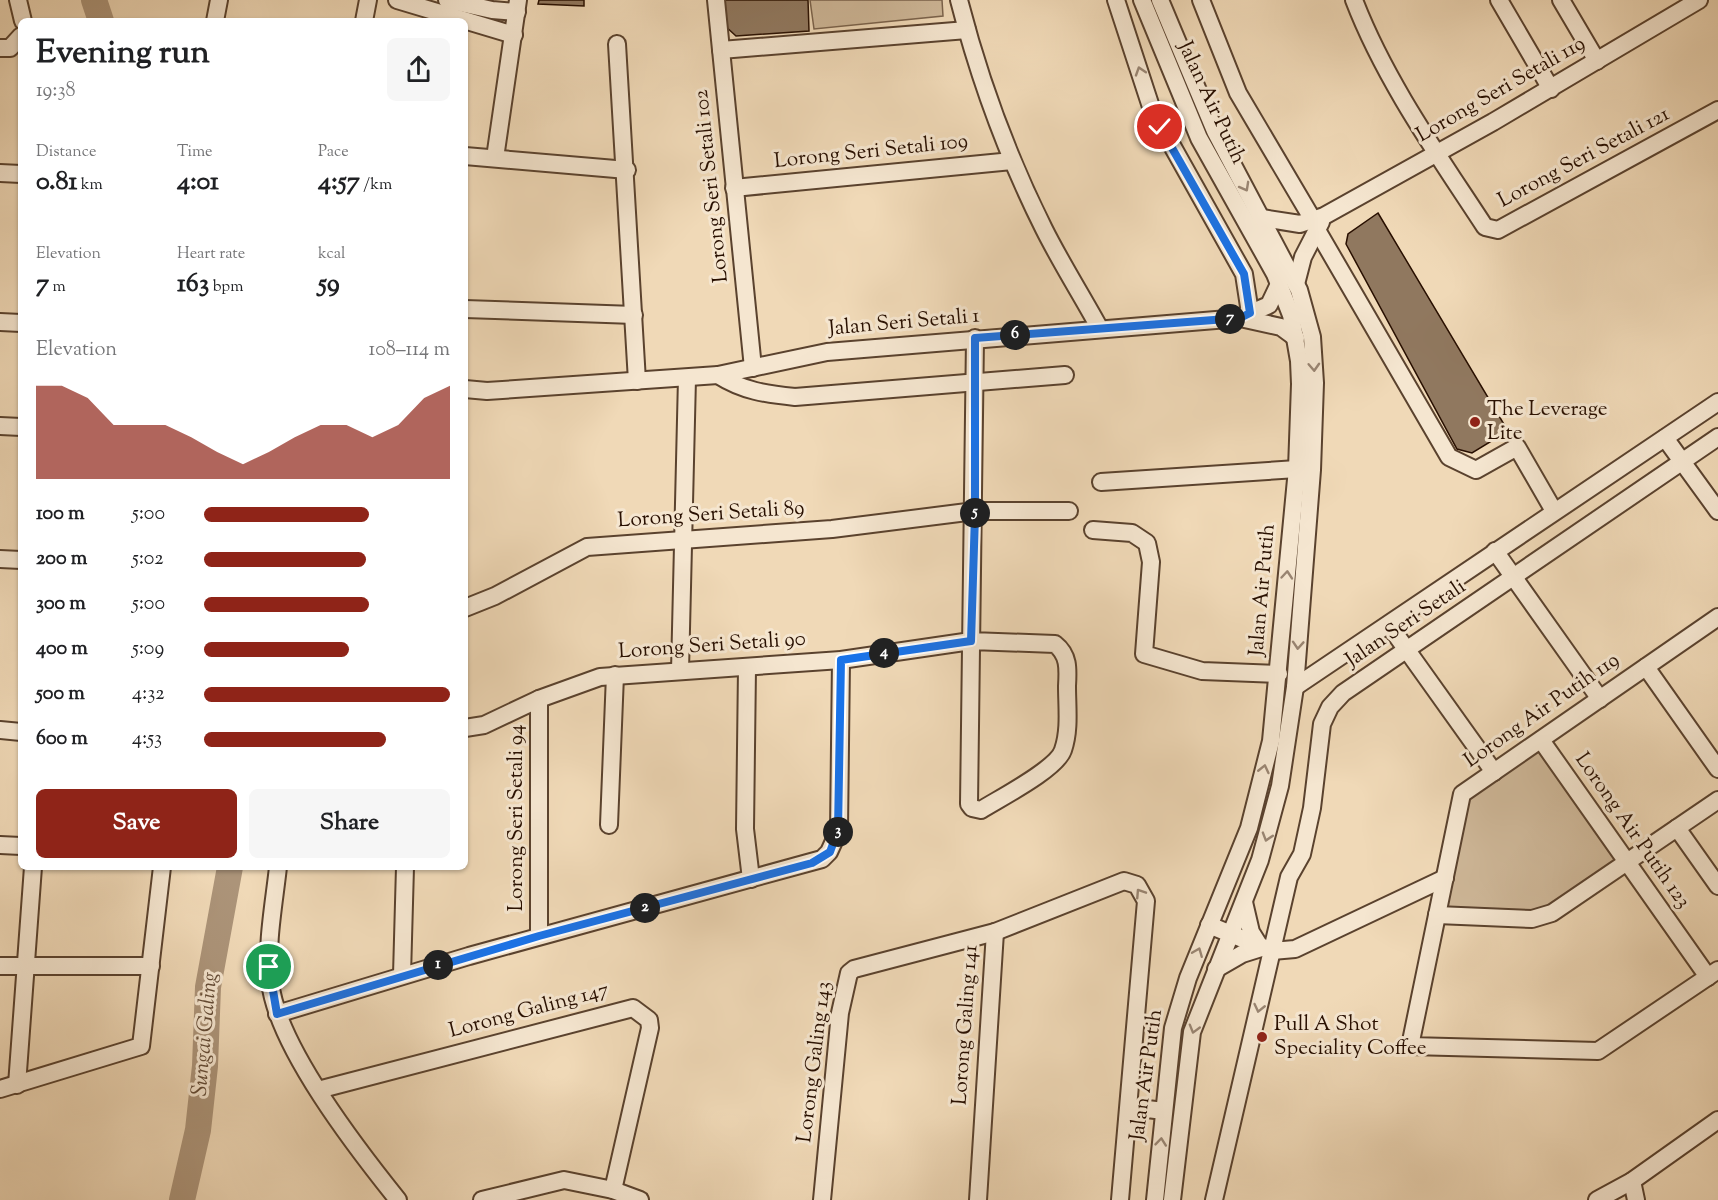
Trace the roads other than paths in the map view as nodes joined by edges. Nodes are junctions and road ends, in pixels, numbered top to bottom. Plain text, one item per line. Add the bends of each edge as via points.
1 (18, 0) edge
2 (219, 0) edge
3 (368, 0) edge
4 (397, 0) edge
5 (447, 0) edge
6 (716, 0) edge
7 (959, 0) edge
8 (1116, 0) edge
9 (1142, 0) edge
10 (1160, 0) edge
11 (1201, 0) edge
12 (1354, 0) edge
13 (1499, 0) edge
14 (1560, 0) edge
15 (1699, 0) edge
16 (518, 6) edge
17 (22, 18) edge
18 (216, 18) edge
19 (365, 18) edge
20 (457, 18) edge
21 (468, 21) edge
22 (967, 30) junction
23 (514, 35) junction
24 (18, 39) edge
25 (617, 44) dead end
26 (0, 48) edge
27 (722, 50) junction
28 (1597, 61) junction
29 (1551, 89) junction
30 (1712, 114) edge
31 (1718, 130) edge
32 (1437, 153) junction
33 (468, 156) edge
34 (495, 158) junction
35 (1012, 160) junction
36 (627, 170) junction
37 (0, 173) edge
38 (18, 174) edge
39 (734, 188) junction
40 (1262, 218) junction
41 (1318, 222) junction
42 (1279, 284) junction
43 (1296, 284) junction
44 (468, 309) edge
45 (634, 315) junction
46 (1245, 315) junction
47 (0, 322) edge
48 (18, 323) edge
49 (1100, 329) junction
50 (975, 338) junction
51 (1296, 338) junction
52 (753, 368) junction
53 (718, 375) junction
54 (1065, 375) dead end
55 (687, 378) junction
56 (637, 381) junction
57 (975, 383) junction
58 (468, 389) edge
59 (1718, 402) edge
60 (0, 426) edge
61 (18, 427) edge
62 (1718, 437) edge
63 (1665, 438) junction
64 (1682, 462) junction
65 (1297, 469) junction
66 (1101, 482) dead end
67 (975, 511) junction
68 (1069, 511) dead end
69 (1554, 511) junction
70 (1718, 511) edge
71 (1093, 530) dead end
72 (685, 540) junction
73 (1495, 551) junction
74 (0, 559) edge
75 (18, 560) edge
76 (1514, 577) junction
77 (468, 607) edge
78 (1718, 617) edge
79 (1389, 625) junction
80 (971, 641) junction
81 (1407, 651) junction
82 (841, 660) junction
83 (1646, 666) junction
84 (747, 668) junction
85 (680, 671) junction
86 (1279, 674) junction
87 (615, 675) junction
88 (1295, 687) junction
89 (539, 699) junction
90 (1600, 699) junction
91 (468, 728) edge
92 (0, 730) edge
93 (18, 732) edge
94 (1541, 740) junction
95 (1718, 768) edge
96 (1494, 772) junction
97 (1718, 800) edge
98 (609, 825) dead end
99 (1677, 828) junction
100 (0, 845) edge
101 (18, 846) edge
102 (1627, 862) junction
103 (33, 870) edge
104 (162, 870) edge
105 (278, 870) edge
106 (405, 870) edge
107 (1445, 878) junction
108 (751, 879) junction
109 (1718, 886) edge
110 (1244, 902) junction
111 (1437, 915) junction
112 (1209, 925) junction
113 (995, 932) junction
114 (1230, 935) junction
115 (539, 936) junction
116 (1267, 949) junction
117 (0, 966) edge
118 (24, 966) junction
119 (152, 966) junction
120 (1216, 969) junction
121 (1713, 973) edge
122 (402, 975) junction
123 (277, 1014) junction
124 (17, 1085) junction
125 (0, 1089) edge
126 (318, 1090) junction
127 (1130, 1107) junction
128 (1164, 1111) junction
129 (1718, 1120) edge
130 (1632, 1181) junction
131 (616, 1194) edge
132 (398, 1200) edge
133 (482, 1200) edge
134 (640, 1200) edge
135 (822, 1200) edge
136 (978, 1200) edge
137 (1120, 1200) edge
138 (1155, 1200) edge
139 (1172, 1200) edge
140 (1214, 1200) edge
141 (1597, 1200) edge
142 (1636, 1200) edge

1 - 17 street
2 - 18 street
3 - 19 street
4 - 20 street
5 - 16 street via 492,10
6 - 27 street, Lorong Seri Setali 102
7 - 22 street
46 -> 8 street via 1244,274 1152,110
9 - 42 street, Jalan Air Putih via 1199,138
10 -> 40 street, Jalan Air Putih via 1215,131
11 - 41 street via 1238,93
12 - 32 street, Lorong Seri Setali 121 via 1373,44
13 - 29 street
14 - 28 street
15 - 28 street, Lorong Seri Setali 119
16 - 23 street
21 - 23 street
22 - 27 street
22 - 35 street
23 - 34 street
24 - 26 street via 10,48
25 - 36 street
27 - 39 street, Lorong Seri Setali 102
28 - 29 street, Lorong Seri Setali 119
29 - 32 street, Lorong Seri Setali 119
30 - 31 street
30 - 32 street, Lorong Seri Setali 121 via 1498,230 1485,227
32 - 41 street, Lorong Seri Setali 119
33 - 34 street
34 - 36 street
35 - 39 street, Lorong Seri Setali 109
35 - 49 street via 1044,230
36 - 45 street
37 - 38 street
39 - 52 street, Lorong Seri Setali 102
40 - 41 street, Lorong Seri Setali 119 via 1289,224
40 - 43 street, Jalan Air Putih
41 - 43 street
41 - 69 street via 1449,457 1476,470 1517,447
42 - 46 street via 1269,305
42 - 51 street, Jalan Air Putih
43 -> 88 street, Jalan Air Putih via 1312,337 1315,383
44 - 45 street
45 - 56 street
46 - 49 street, Jalan Seri Setali 1
46 - 51 street, Jalan Seri Setali 1 via 1281,327
47 - 48 street
49 - 50 street, Jalan Seri Setali 1
50 - 52 street, Jalan Seri Setali 1 via 827,352
50 - 57 street
51 - 65 street, Jalan Air Putih via 1300,384
52 - 53 street, Jalan Seri Setali 1
53 - 55 street, Jalan Seri Setali 1
53 - 57 street via 736,387 795,397
54 - 57 street
55 - 56 street, Jalan Seri Setali 1
55 - 72 street
56 - 58 street, Jalan Seri Setali 1
57 - 67 street
59 - 63 street
60 - 61 street
62 - 64 street, Jalan Seri Setali
63 - 64 street
63 - 69 street
64 - 70 street
64 - 76 street, Jalan Seri Setali
65 - 66 street
86 -> 65 street, Jalan Air Putih
67 - 68 street, Lorong Seri Setali 89
67 - 72 street, Lorong Seri Setali 89
67 - 80 street
69 - 73 street
71 - 86 street via 1132,533 1147,543 1151,562 1144,654 1202,671
72 - 77 street, Lorong Seri Setali 89 via 580,549
72 - 85 street
73 - 76 street
73 - 79 street
74 - 75 street
76 - 81 street, Jalan Seri Setali
76 - 90 street
78 - 83 street, Lorong Air Putih 119
79 - 81 street
79 - 88 street
80 - 80 street, Lorong Seri Setali 90 via 969,799 972,808 981,810 1053,764 1063,752 1067,736 1068,664 1055,644
80 - 82 street, Lorong Seri Setali 90
81 - 96 street
81 - 116 street, Jalan Seri Setali via 1343,693 1322,724 1302,854 1289,877
82 - 84 street, Lorong Seri Setali 90
82 - 108 street via 838,830 834,844 830,852 812,863
83 - 90 street, Lorong Air Putih 119
83 - 95 street
84 - 85 street, Lorong Seri Setali 90
84 - 108 street via 745,829
85 - 87 street, Lorong Seri Setali 90
112 -> 86 street, Jalan Air Putih via 1249,828 1260,790
87 - 89 street, Lorong Seri Setali 90 via 591,678
87 - 98 street
88 -> 110 street, Jalan Air Putih via 1271,824
89 - 91 street, Lorong Seri Setali 90 via 484,725
89 - 115 street, Lorong Seri Setali 94
90 - 94 street, Lorong Air Putih 119
92 - 93 street
94 - 96 street, Lorong Air Putih 119
94 - 102 street, Lorong Air Putih 123
96 - 107 street, Lorong Air Putih 119 via 1462,794
97 - 99 street
99 - 102 street
99 - 109 street
100 - 101 street
102 - 111 street via 1552,914 1532,919
102 - 121 street, Lorong Air Putih 123
103 - 118 street
104 - 119 street
105 - 123 street via 269,967
106 - 122 street
107 - 111 street, Lorong Air Putih 119
107 - 116 street via 1295,949
108 - 115 street
110 - 114 street, Jalan Air Putih
110 - 116 street via 1251,932
111 - 121 street, Lorong Air Putih 119 via 1410,1046 1598,1051
112 - 114 street
128 -> 112 street, Jalan Air Putih via 1173,1028
127 -> 113 street, Lorong Galing 141 via 1146,901 1137,885 1124,880
113 - 135 street, Lorong Galing 143 via 849,973 840,1012
113 - 136 street, Lorong Galing 141
114 - 116 street
114 - 120 street, Jalan Air Putih
115 - 122 street
116 - 120 street via 1242,954
116 -> 140 street, Jalan Seri Setali
117 - 118 street
118 - 119 street
118 - 124 street
119 - 124 street via 141,1046
120 -> 139 street, Jalan Air Putih via 1188,1053
122 - 123 street
123 - 126 street
124 - 125 street
126 - 131 street, Lorong Galing 147 via 633,1008 649,1020 650,1028
126 - 132 street
127 - 128 street
127 - 137 street, Lorong Galing 141
138 -> 128 street, Jalan Air Putih
129 - 130 street
130 - 141 street
130 - 142 street
131 - 133 street via 564,1180
131 - 134 street

